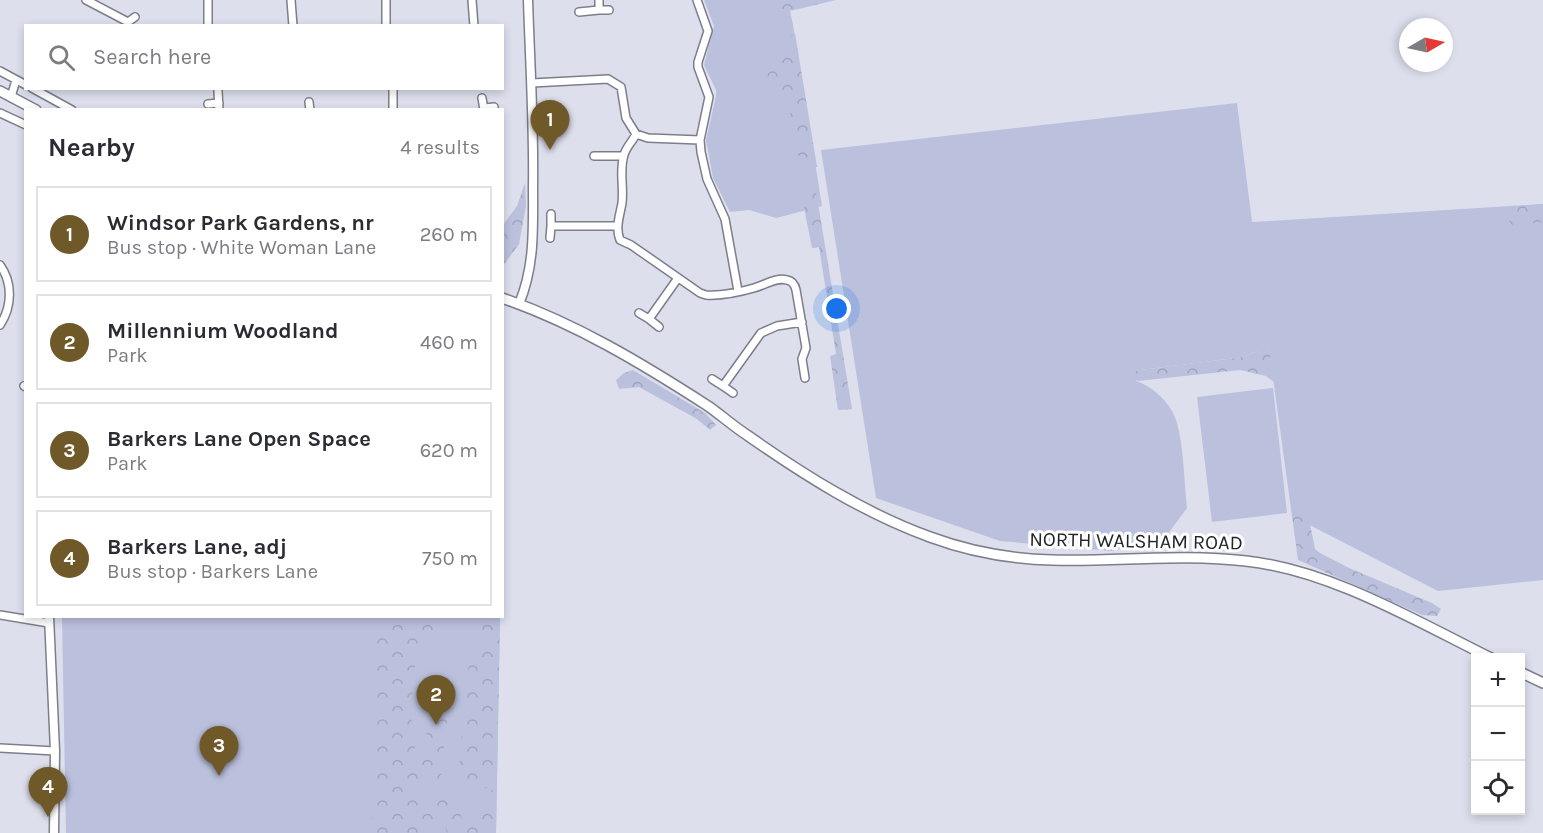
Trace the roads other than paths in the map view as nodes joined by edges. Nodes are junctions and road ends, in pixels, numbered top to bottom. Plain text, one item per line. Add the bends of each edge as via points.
1 (86, 0) edge
2 (208, 0) edge
3 (291, 0) edge
4 (386, 0) edge
5 (472, 0) edge
6 (528, 0) edge
7 (599, 0) edge
8 (697, 0) edge
9 (599, 10) junction
10 (609, 10) dead end
11 (579, 12) dead end
12 (135, 18) dead end
13 (128, 24) edge
14 (208, 24) edge
15 (292, 24) edge
16 (386, 24) edge
17 (474, 24) edge
18 (0, 71) edge
19 (16, 80) junction
20 (532, 83) junction
21 (24, 84) edge
22 (36, 90) edge
23 (393, 90) edge
24 (218, 91) dead end
25 (0, 92) edge
26 (11, 97) junction
27 (482, 98) dead end
28 (208, 104) dead end
29 (219, 106) edge
30 (494, 107) dead end
31 (32, 108) edge
32 (68, 108) edge
33 (393, 108) edge
34 (484, 108) edge
35 (489, 108) edge
36 (0, 113) edge
37 (24, 124) edge
38 (636, 134) junction
39 (700, 140) junction
40 (594, 156) dead end
41 (623, 156) junction
42 (551, 214) dead end
43 (551, 226) junction
44 (618, 226) junction
45 (550, 238) dead end
46 (0, 266) edge
47 (678, 278) junction
48 (738, 291) junction
49 (504, 299) edge
50 (519, 304) junction
51 (639, 313) dead end
52 (649, 320) junction
53 (802, 322) junction
54 (0, 325) edge
55 (659, 327) dead end
56 (805, 378) dead end
57 (712, 379) dead end
58 (723, 386) junction
59 (733, 393) dead end
60 (0, 615) edge
61 (24, 617) edge
62 (29, 618) edge
63 (49, 620) edge
64 (1483, 653) edge
65 (1525, 674) edge
66 (1543, 683) edge
67 (0, 748) edge
68 (55, 751) junction
69 (54, 833) edge

1 - 13 street
2 - 14 street
3 - 15 street
4 - 16 street
5 - 17 street
6 - 20 street
7 - 9 street
8 - 39 street via 708,32 698,67 710,97
9 - 10 street
9 - 11 street
12 - 13 street
18 - 19 street
19 - 21 street
19 - 26 street
20 - 38 street via 617,79 626,118
20 - 50 street via 532,249
22 - 32 street
23 - 33 street
24 - 29 street
25 - 26 main road
26 - 31 main road
27 - 34 street
28 - 29 street
30 - 35 street
36 - 37 street
38 - 39 street
38 - 41 street
39 - 48 street via 706,179 725,219
40 - 41 street
41 - 44 street
42 - 43 street
43 - 44 street
43 - 45 street
44 - 47 street via 620,240
46 - 54 street via 10,293
47 - 48 street via 706,295
47 - 52 street
48 - 53 street via 790,280 796,290
49 - 50 main road, NORTH WALSHAM ROAD
50 - 64 main road, NORTH WALSHAM ROAD via 628,356 840,494 933,538 968,549 1048,560 1178,557 1280,567 1358,594
51 - 52 street
52 - 55 street
53 - 56 street via 806,348 799,367
53 - 58 street via 761,333
57 - 58 street
58 - 59 street
60 - 61 street
62 - 63 street
63 - 68 street
65 - 66 main road
67 - 68 street
68 - 69 street

